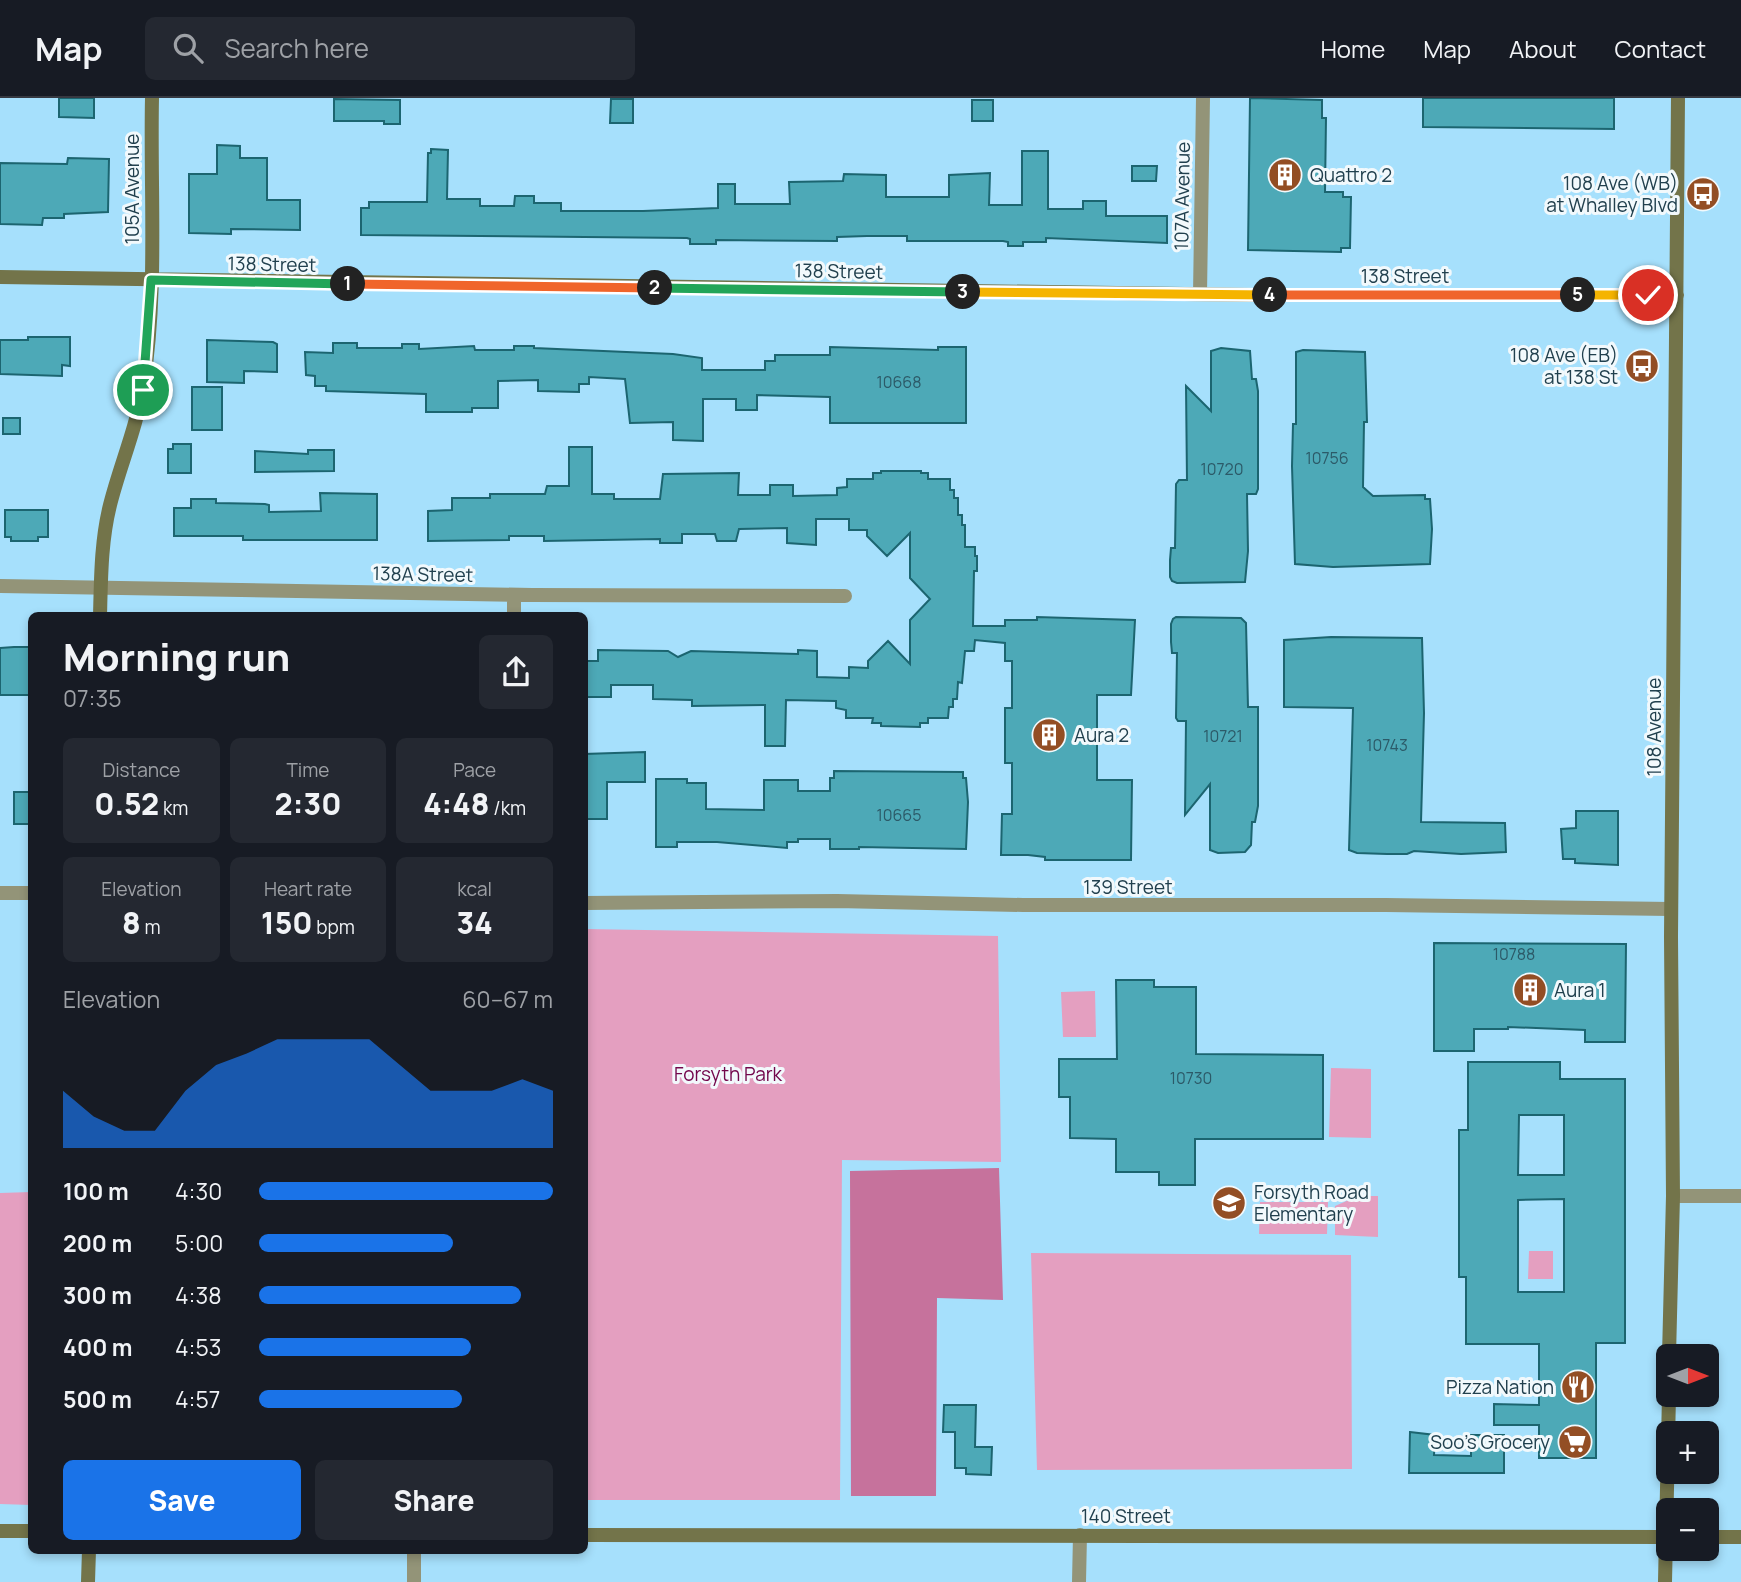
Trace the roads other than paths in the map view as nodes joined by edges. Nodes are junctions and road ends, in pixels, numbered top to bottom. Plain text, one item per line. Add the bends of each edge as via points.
1 (152, 98) edge
2 (1203, 98) edge
3 (1678, 98) edge
4 (0, 277) edge
5 (151, 280) junction
6 (1199, 294) junction
7 (1677, 295) junction
8 (0, 586) edge
9 (101, 587) junction
10 (514, 595) junction
11 (845, 596) dead end
12 (100, 612) edge
13 (513, 612) edge
14 (0, 893) edge
15 (28, 893) edge
16 (588, 903) edge
17 (1671, 909) junction
18 (1673, 1196) junction
19 (1741, 1196) edge
20 (1669, 1344) edge
21 (1669, 1407) edge
22 (1667, 1498) edge
23 (0, 1531) edge
24 (28, 1531) edge
25 (588, 1535) edge
26 (1080, 1535) junction
27 (1656, 1536) edge
28 (1719, 1537) edge
29 (1741, 1537) edge
30 (89, 1554) edge
31 (414, 1554) edge
32 (1665, 1561) edge
33 (88, 1582) edge
34 (414, 1582) edge
35 (1079, 1582) edge
36 (1665, 1582) edge

1 - 5 main road, 105A Avenue
2 - 6 street, 107A Avenue
3 - 7 main road, 108 Avenue
4 - 5 main road, 138 Street
5 - 6 main road, 138 Street
5 - 9 main road, 105A Avenue via 143,390 110,503
6 - 7 main road, 138 Street
7 - 17 main road, 108 Avenue
8 - 9 street, 138A Street
9 - 10 street, 138A Street
9 - 12 main road, 105A Avenue
10 - 11 street, 138A Street
10 - 13 street
14 - 15 street
16 - 17 street, 139 Street
17 - 18 main road, 108 Avenue
18 - 19 street
18 - 20 main road, 108 Avenue
21 - 22 main road
23 - 24 main road
25 - 26 main road, 140 Street
26 - 27 main road, 140 Street
26 - 35 street
28 - 29 main road
30 - 33 main road
31 - 34 street
32 - 36 main road

